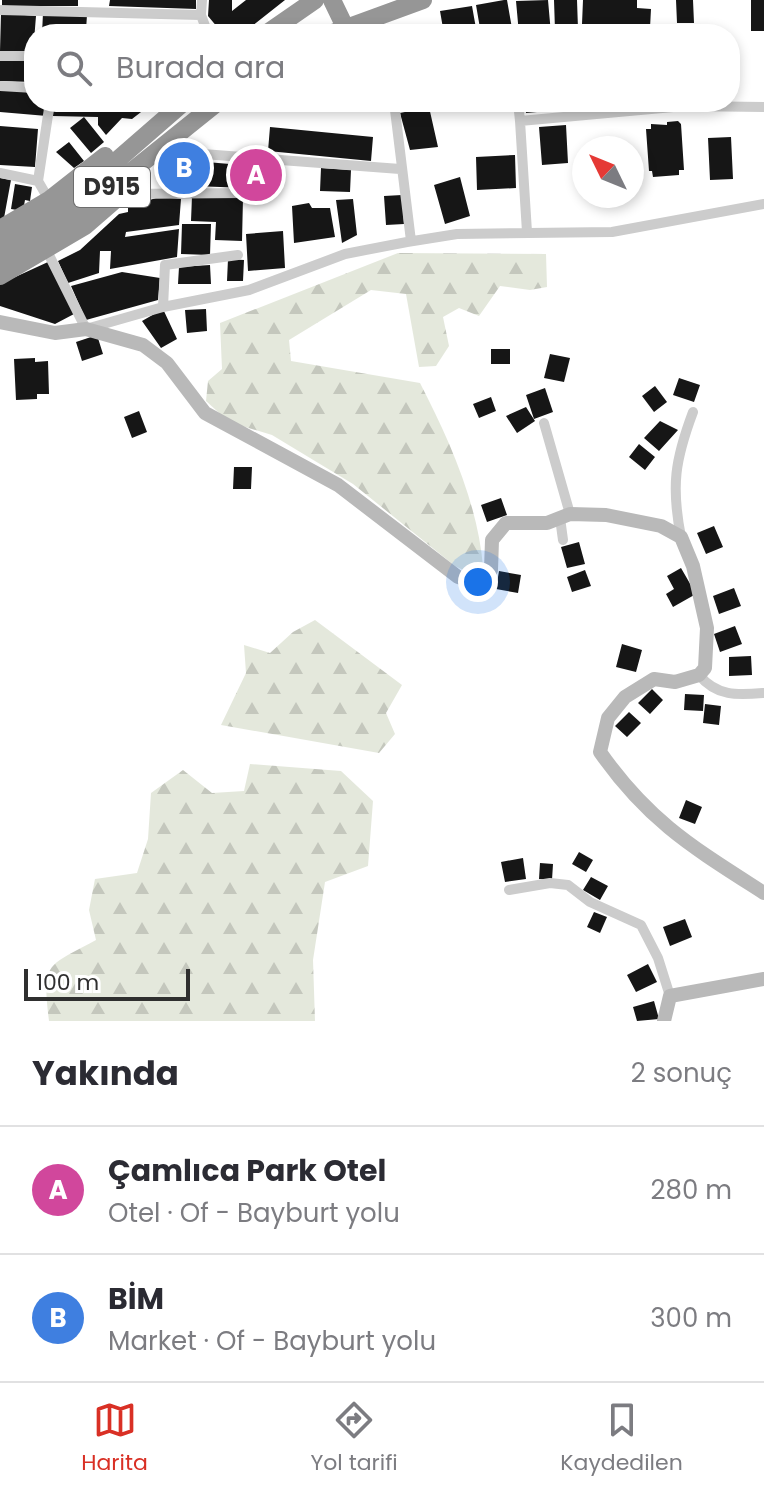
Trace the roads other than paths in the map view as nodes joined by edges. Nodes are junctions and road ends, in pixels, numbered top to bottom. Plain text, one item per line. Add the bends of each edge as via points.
1 (202, 0) edge
2 (315, 0) edge
3 (332, 0) edge
4 (423, 0) edge
5 (390, 5) edge
6 (0, 10) edge
7 (201, 15) junction
8 (204, 24) edge
9 (280, 24) edge
10 (336, 24) edge
11 (375, 24) edge
12 (0, 56) edge
13 (24, 56) edge
14 (0, 86) edge
15 (24, 87) edge
16 (740, 107) edge
17 (764, 107) edge
18 (48, 112) edge
19 (172, 112) edge
20 (205, 112) edge
21 (395, 112) edge
22 (519, 112) edge
23 (618, 112) edge
24 (520, 121) junction
25 (183, 129) junction
26 (139, 140) junction
27 (163, 151) junction
28 (400, 169) junction
29 (0, 173) edge
30 (38, 181) junction
31 (245, 193) dead end
32 (122, 194) junction
33 (49, 200) junction
34 (764, 204) edge
35 (0, 229) edge
36 (527, 232) junction
37 (411, 241) junction
38 (0, 248) edge
39 (47, 251) junction
40 (238, 255) dead end
41 (0, 262) edge
42 (0, 276) edge
43 (163, 307) junction
44 (0, 322) edge
45 (86, 329) junction
46 (693, 412) dead end
47 (544, 423) dead end
48 (565, 516) junction
49 (681, 537) junction
50 (563, 540) dead end
51 (699, 675) junction
52 (764, 693) edge
53 (509, 890) dead end
54 (764, 893) edge
55 (764, 979) edge
56 (670, 996) junction
57 (664, 1021) edge

1 - 7 street
2 - 9 highway
3 - 10 highway
4 - 5 highway
5 - 11 highway
6 - 7 street
7 - 8 street
12 - 13 street
14 - 15 street
16 - 17 street
18 - 30 street
19 - 26 highway, D915
20 - 25 highway, D915
21 - 28 street
22 - 24 street
23 - 24 street
24 - 36 street
25 - 27 highway
25 - 41 highway, D915 via 81,212
26 - 33 highway via 108,154
26 - 38 highway, D915 via 53,216
27 - 28 street
27 - 32 highway
28 - 37 street via 408,194
29 - 30 street
30 - 33 street
31 - 32 street
32 - 39 highway
33 - 35 highway
34 - 36 street via 612,232
36 - 37 street
37 - 43 street via 345,254 249,290
39 - 42 highway
39 - 45 street
40 - 43 street via 165,265
43 - 45 street
44 - 45 street via 55,333
45 - 48 street via 143,345 167,363 205,413 338,485 458,577 481,585 491,570 492,540 506,523 547,523
46 - 49 street via 674,466
47 - 48 street
48 - 49 street via 606,515
48 - 50 street
49 - 51 street via 707,628 705,668
51 - 52 street via 726,694
51 - 54 street via 675,682 654,679 625,697 608,718 600,752 659,823
53 - 56 street via 568,885 590,902 641,925
55 - 56 street
56 - 57 street

